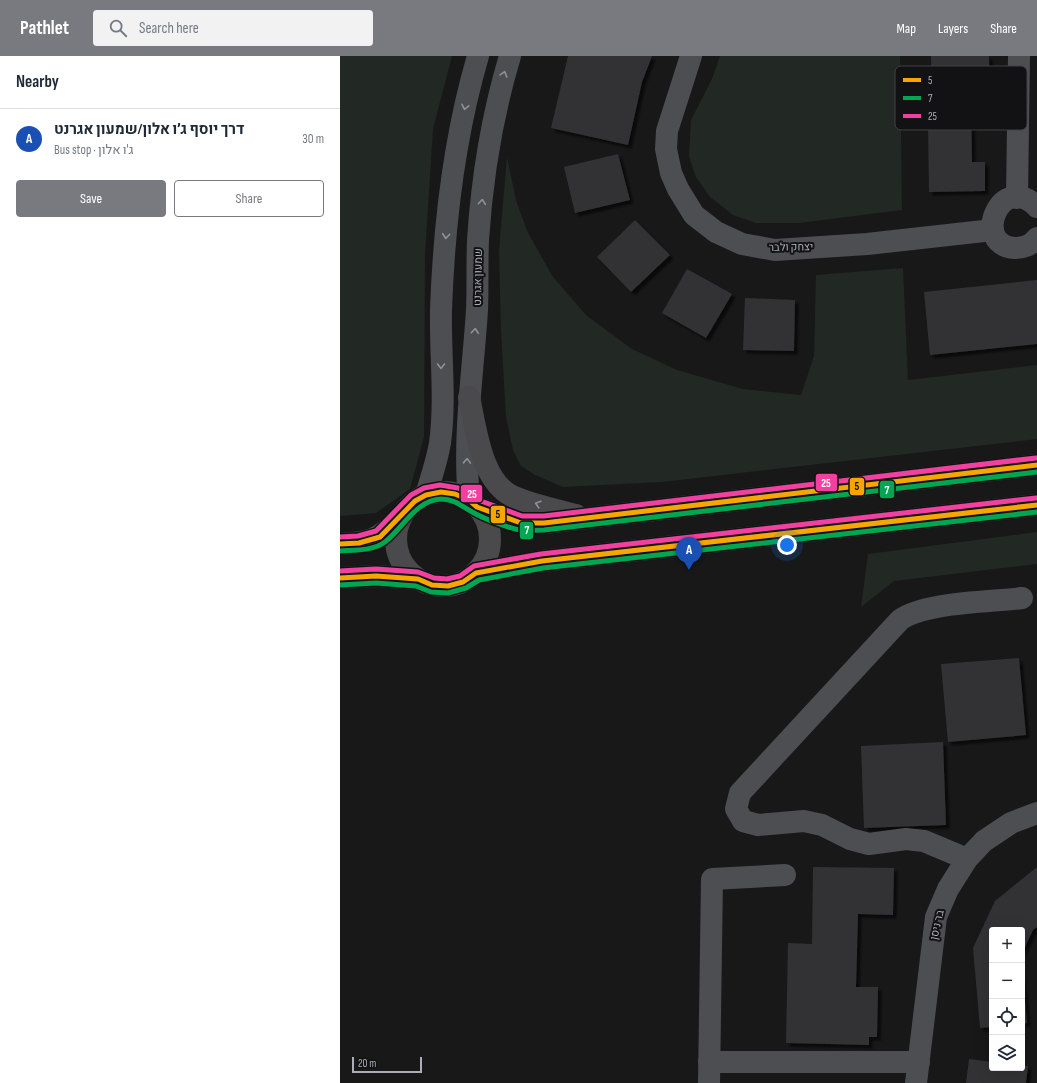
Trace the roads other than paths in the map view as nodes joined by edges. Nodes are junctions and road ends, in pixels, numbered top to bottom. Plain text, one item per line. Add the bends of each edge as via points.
1 (478, 56) edge
2 (510, 56) edge
3 (692, 56) edge
4 (1019, 56) edge
5 (1019, 66) edge
6 (1018, 130) edge
7 (1017, 198) junction
8 (1037, 207) edge
9 (993, 230) junction
10 (1037, 238) edge
11 (469, 397) junction
12 (1037, 465) edge
13 (426, 496) junction
14 (473, 503) junction
15 (1037, 505) edge
16 (400, 518) junction
17 (589, 518) junction
18 (340, 544) edge
19 (476, 573) junction
20 (340, 578) edge
21 (418, 579) junction
22 (1022, 598) dead end
23 (1037, 813) edge
24 (967, 859) junction
25 (785, 875) dead end
26 (919, 1062) junction
27 (709, 1073) edge
28 (916, 1083) edge

1 -> 13 street via 449,196 441,311 440,442
11 -> 2 street, שמעון אגרנט via 477,309 478,241 482,198 490,134
3 - 9 street, יצחק ולבר via 667,131 666,150 678,189 694,215 716,232 742,244 775,250 867,244
4 - 5 street
6 - 7 street
7 - 8 street via 1032,202
7 - 9 street via 1008,199 995,210 992,218
9 - 10 street via 997,238 1011,248 1028,246
14 -> 11 street, שמעון אגרנט via 466,471
17 -> 11 main road via 513,497 502,490 490,475 483,458
12 - 17 main road
13 - 14 main road via 440,492 455,494
13 - 16 main road via 415,501
14 - 17 main road via 521,524
14 - 19 main road via 485,518 490,546 485,560
15 - 19 main road via 542,561
16 - 18 main road via 380,537 359,543
16 - 21 main road via 396,532 399,559
19 - 21 main road via 463,582 448,586 432,586
20 - 21 main road via 376,576
22 - 24 street via 926,608 909,613 740,793 736,809 743,821 758,825 804,821 822,825 850,839 869,844 906,839 924,841
23 - 24 street, בר ניסן via 1005,826 984,841
24 - 26 street, בר ניסן via 948,889 936,917
25 - 27 street via 712,879
26 - 27 street
26 - 28 street, בר ניסן

